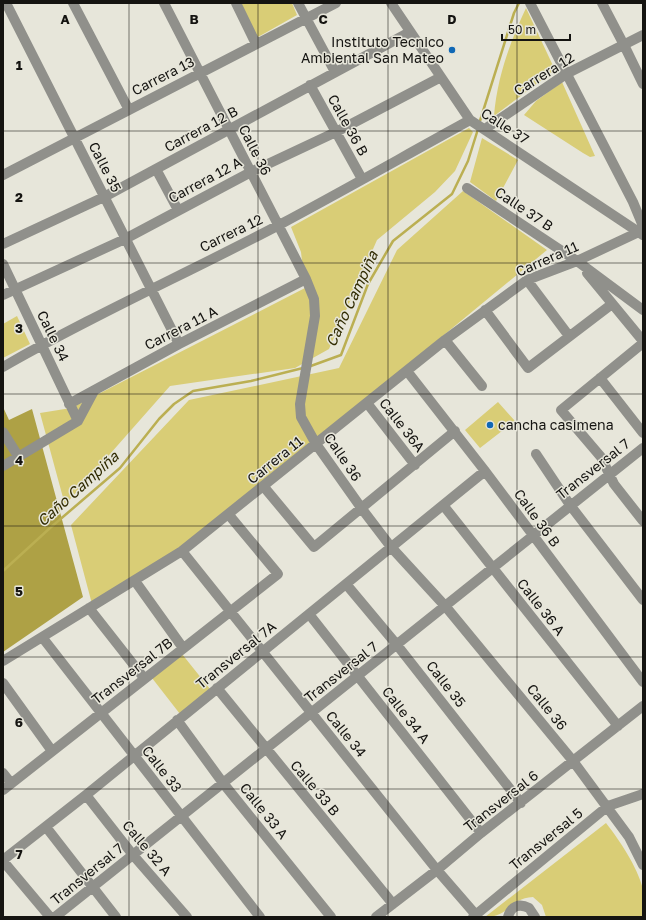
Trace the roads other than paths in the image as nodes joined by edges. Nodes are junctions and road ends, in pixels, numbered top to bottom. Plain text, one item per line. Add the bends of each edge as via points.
1 (6, 3) edge
2 (73, 3) edge
3 (164, 3) edge
4 (236, 3) edge
5 (298, 3) edge
6 (336, 3) edge
7 (391, 3) edge
8 (530, 3) edge
9 (602, 3) edge
10 (306, 19) junction
11 (410, 32) junction
12 (643, 35) edge
13 (256, 44) junction
14 (624, 45) junction
15 (335, 72) junction
16 (200, 73) junction
17 (566, 74) junction
18 (441, 77) junction
19 (643, 84) edge
20 (310, 85) junction
21 (129, 110) junction
22 (471, 121) junction
23 (483, 128) junction
24 (230, 130) junction
25 (336, 132) junction
26 (74, 138) junction
27 (156, 169) junction
28 (251, 172) junction
29 (3, 175) edge
30 (362, 179) junction
31 (467, 188) dead end
32 (104, 197) junction
33 (178, 210) junction
34 (278, 225) junction
35 (642, 231) edge
36 (125, 238) junction
37 (3, 244) edge
38 (577, 261) junction
39 (3, 264) edge
40 (306, 279) junction
41 (527, 280) junction
42 (150, 288) junction
43 (14, 289) junction
44 (3, 295) edge
45 (612, 304) junction
46 (485, 310) junction
47 (643, 310) edge
48 (569, 336) junction
49 (445, 340) junction
50 (643, 342) edge
51 (179, 344) junction
52 (42, 345) junction
53 (3, 367) edge
54 (407, 371) junction
55 (600, 378) junction
56 (482, 386) dead end
57 (94, 391) junction
58 (367, 403) junction
59 (69, 404) junction
60 (78, 421) junction
61 (455, 431) junction
62 (3, 432) edge
63 (643, 433) edge
64 (316, 444) junction
65 (643, 448) edge
66 (536, 454) dead end
67 (18, 456) junction
68 (415, 465) junction
69 (3, 466) edge
70 (486, 471) junction
71 (609, 474) junction
72 (264, 487) junction
73 (443, 505) junction
74 (570, 505) junction
75 (362, 509) junction
76 (229, 514) junction
77 (643, 521) edge
78 (533, 536) junction
79 (391, 547) junction
80 (182, 551) junction
81 (493, 568) junction
82 (135, 581) junction
83 (346, 584) junction
84 (643, 600) edge
85 (446, 606) junction
86 (89, 608) junction
87 (230, 611) junction
88 (309, 614) junction
89 (42, 637) junction
90 (398, 645) junction
91 (183, 648) junction
92 (262, 652) junction
93 (3, 661) edge
94 (358, 676) junction
95 (144, 678) junction
96 (643, 682) edge
97 (3, 683) edge
98 (217, 688) junction
99 (643, 706) edge
100 (101, 713) junction
101 (312, 714) junction
102 (177, 720) junction
103 (618, 726) junction
104 (266, 750) junction
105 (52, 752) junction
106 (134, 756) junction
107 (573, 761) junction
108 (3, 773) edge
109 (223, 783) junction
110 (7, 786) edge
111 (643, 794) edge
112 (86, 796) junction
113 (521, 803) junction
114 (608, 806) junction
115 (182, 816) junction
116 (46, 827) junction
117 (481, 833) junction
118 (133, 855) junction
119 (3, 861) edge
120 (643, 865) edge
121 (437, 870) junction
122 (92, 887) junction
123 (393, 904) junction
124 (474, 916) edge
125 (50, 917) edge
126 (55, 917) edge
127 (116, 917) edge
128 (187, 917) edge
129 (260, 917) edge
130 (332, 917) edge
131 (376, 917) edge
132 (508, 917) edge
133 (535, 917) edge

1 - 26 street, Calle 35
2 - 21 street
3 - 16 street, Calle 36
4 - 13 street
5 - 10 street
6 - 10 street, Carrera 13
7 - 11 street, Calle 37
8 - 17 street
9 - 14 street
10 - 13 street, Carrera 13
10 - 15 street
11 - 15 street, Carrera 12 B
11 - 18 street, Calle 37
12 - 14 street, Carrera 12
13 - 16 street, Carrera 13
14 - 17 street, Carrera 12
14 - 19 street
15 - 20 street, Carrera 12 B
16 - 21 street, Carrera 13
16 - 24 street, Calle 36
17 - 23 street, Carrera 12
17 - 35 street via 633,202
18 - 22 street, Calle 37
18 - 25 street, Carrera 12 A
20 - 24 street, Carrera 12 B
20 - 25 street, Calle 36 B
21 - 26 street, Carrera 13
22 - 23 street, Calle 37
22 - 30 street, Carrera 12
23 - 35 street, Calle 37
24 - 27 street, Carrera 12 B
24 - 28 street, Calle 36
25 - 28 street, Carrera 12 A
25 - 30 street, Calle 36 B
26 - 29 street, Carrera 13
26 - 32 street, Calle 35
27 - 32 street, Carrera 12 B
27 - 33 street
28 - 33 street, Carrera 12 A
28 - 34 street, Calle 36
30 - 34 street, Carrera 12
31 - 38 street, Calle 37 B
32 - 36 street, Calle 35
32 - 37 street, Carrera 12 B
33 - 36 street, Carrera 12 A
34 - 40 street, Calle 36
34 - 42 street, Carrera 12
35 - 38 street, Carrera 11
36 - 42 street, Calle 35
36 - 43 street, Carrera 12 A
38 - 41 street, Carrera 11
38 - 45 street
38 - 47 street, Calle 37 B
39 - 43 street, Calle 34
40 - 51 street, Carrera 11 A
40 - 64 street, Calle 36 via 314,299 315,316 300,404 301,417
41 - 46 street, Carrera 11
41 - 48 street
42 - 51 street, Calle 35
42 - 52 street, Carrera 12
43 - 44 street, Carrera 12 A
43 - 52 street, Calle 34
45 - 48 street
45 - 50 street
46 - 48 street via 528,368
46 - 49 street, Carrera 11
49 - 54 street, Carrera 11
49 - 56 street
50 - 55 street
51 - 57 street, Carrera 11 A
52 - 53 street, Carrera 12
52 - 59 street, Calle 34
54 - 58 street, Carrera 11
54 - 61 street, Calle 36 B
55 - 63 street
55 - 71 street via 561,410 601,457
57 - 59 street, Carrera 11 A
57 - 60 street
58 - 64 street, Carrera 11
58 - 68 street, Calle 36A
59 - 60 street, Calle 34
60 - 67 street
61 - 68 street
61 - 70 street, Calle 36 B
62 - 67 street
64 - 72 street, Carrera 11
64 - 75 street, Calle 36
65 - 71 street, Transversal 7
66 - 74 street
67 - 69 street
68 - 75 street
70 - 73 street, Transversal 7A
70 - 78 street, Calle 36 B
71 - 74 street, Transversal 7
71 - 77 street
72 - 75 street via 314,547
72 - 76 street, Carrera 11
73 - 79 street, Transversal 7A
73 - 81 street, Calle 36 A
74 - 78 street, Transversal 7
74 - 84 street
75 - 79 street, Calle 36
76 - 80 street, Carrera 11
76 - 87 street, Transversal 7B via 278,574
78 - 81 street, Transversal 7
78 - 96 street, Calle 36 B
79 - 83 street, Transversal 7A
79 - 85 street, Calle 36
80 - 82 street, Carrera 11
80 - 87 street, Calle 34
81 - 85 street, Transversal 7
81 - 103 street, Calle 36 A
82 - 86 street, Carrera 11
82 - 91 street
83 - 88 street, Transversal 7A
83 - 90 street, Calle 35
85 - 90 street, Transversal 7
85 - 107 street, Calle 36
86 - 89 street, Carrera 11
86 - 95 street
87 - 91 street, Transversal 7B
87 - 92 street, Calle 34
88 - 92 street, Transversal 7A
88 - 94 street, Calle 34 A
89 - 93 street, Carrera 11
89 - 100 street, Calle 33
90 - 94 street, Transversal 7
90 - 113 street, Calle 35
91 - 95 street, Transversal 7B
92 - 98 street, Transversal 7A
92 - 101 street, Calle 34
94 - 101 street, Transversal 7
94 - 117 street, Calle 34 A
95 - 100 street, Transversal 7B
97 - 105 street
98 - 102 street, Transversal 7A
98 - 104 street, Calle 33 B
99 - 103 street, Transversal 6
100 - 105 street, Transversal 7B
100 - 106 street, Calle 33
101 - 104 street, Transversal 7
101 - 121 street, Calle 34
102 - 106 street, Transversal 7A
102 - 109 street, Calle 33 A
103 - 107 street, Transversal 6
104 - 109 street, Transversal 7
104 - 123 street, Calle 33 B
105 - 110 street, Transversal 7B
106 - 112 street, Transversal 7A
106 - 115 street, Calle 33
107 - 113 street, Transversal 6
107 - 114 street, Calle 36
108 - 110 street
109 - 115 street, Transversal 7
109 - 130 street, Calle 33 A
111 - 114 street, Transversal 5
112 - 116 street, Transversal 7A
112 - 118 street, Calle 32 A
113 - 117 street, Transversal 6
114 - 120 street, Calle 36 via 629,837
114 - 124 street, Transversal 5
115 - 118 street, Transversal 7
115 - 129 street, Calle 33
116 - 119 street, Transversal 7A
116 - 122 street
117 - 121 street, Transversal 6
118 - 122 street, Transversal 7
118 - 128 street, Calle 32 A
119 - 125 street
121 - 123 street, Transversal 6
121 - 124 street, Calle 34
122 - 126 street, Transversal 7
122 - 127 street
123 - 131 street, Transversal 6
132 - 133 street via 513,908 521,905 529,908

